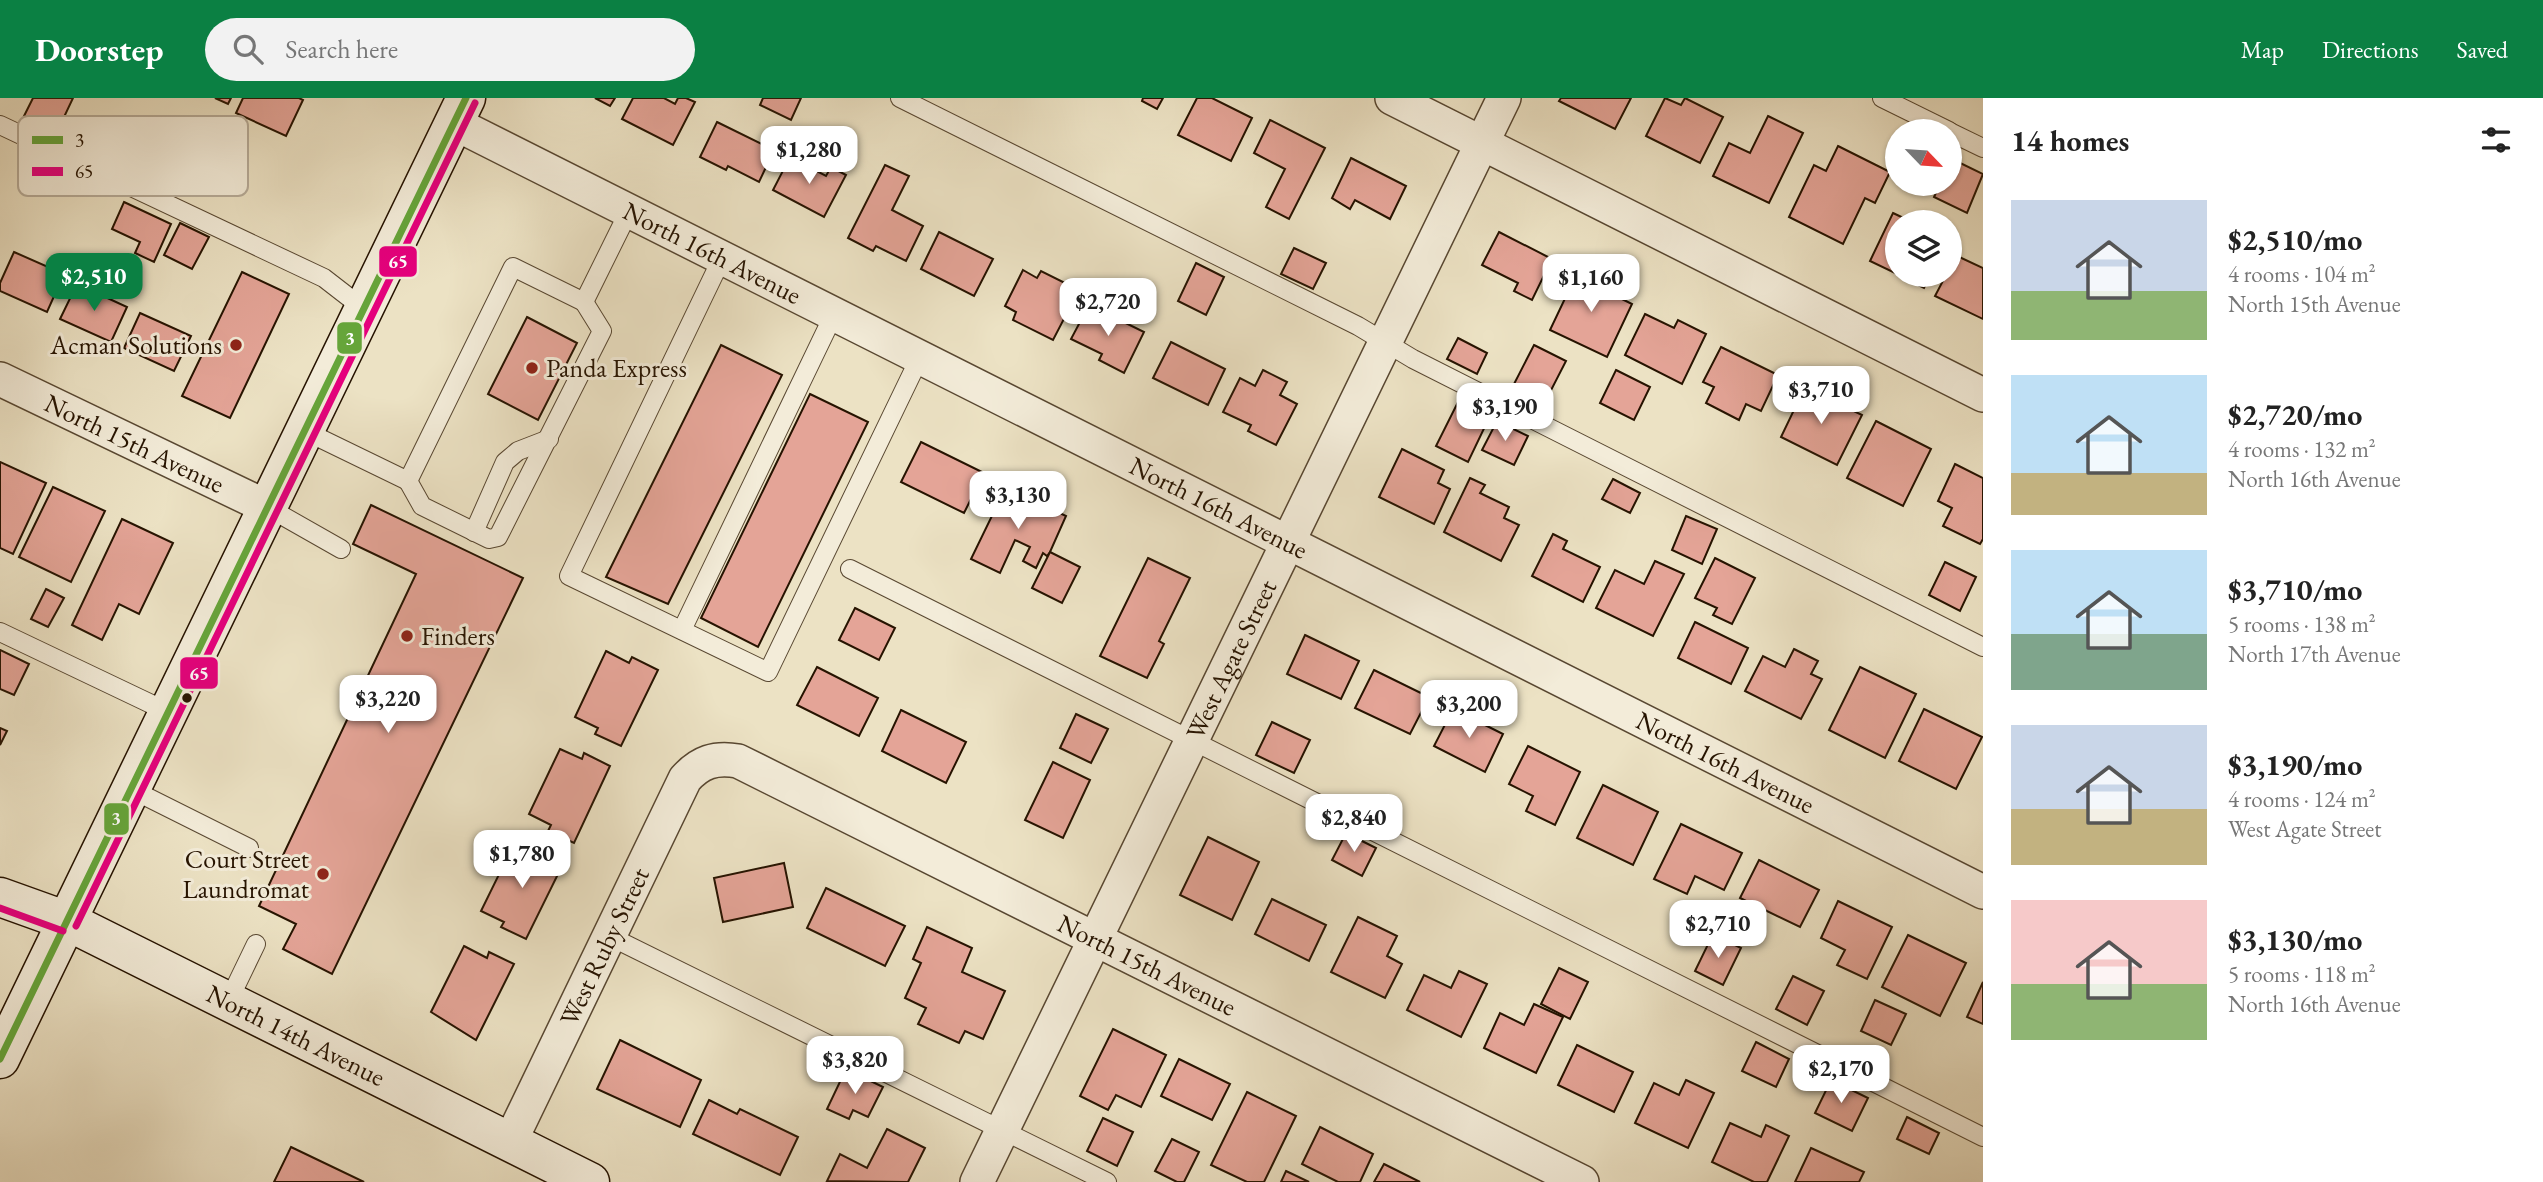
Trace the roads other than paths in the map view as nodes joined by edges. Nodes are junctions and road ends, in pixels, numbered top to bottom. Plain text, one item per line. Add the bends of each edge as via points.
1 (900, 98) edge
2 (1392, 98) edge
3 (1504, 98) edge
4 (1882, 98) edge
5 (460, 111) edge
6 (1925, 119) edge
7 (0, 125) edge
8 (18, 134) edge
9 (1962, 138) edge
10 (1482, 143) junction
11 (1983, 148) edge
12 (150, 196) edge
13 (629, 211) junction
14 (722, 258) junction
15 (584, 302) junction
16 (363, 309) junction
17 (834, 314) junction
18 (1384, 342) junction
19 (920, 357) junction
20 (0, 379) edge
21 (1983, 395) edge
22 (304, 431) junction
23 (549, 439) junction
24 (408, 481) junction
25 (267, 507) junction
26 (474, 531) junction
27 (1287, 542) junction
28 (341, 549) dead end
29 (850, 569) dead end
30 (682, 630) junction
31 (0, 632) edge
32 (1983, 647) edge
33 (168, 712) junction
34 (1192, 739) junction
35 (708, 761) joint
36 (131, 789) junction
37 (250, 848) dead end
38 (1983, 891) edge
39 (0, 897) edge
40 (67, 921) junction
41 (609, 936) junction
42 (1095, 939) junction
43 (256, 944) dead end
44 (228, 1002) junction
45 (0, 1059) edge
46 (1002, 1129) junction
47 (1983, 1138) edge
48 (510, 1142) junction
49 (590, 1182) edge
50 (976, 1182) edge
51 (1107, 1182) edge
52 (1582, 1182) edge

1 - 18 lane
2 - 10 street
3 - 10 street, West Agate Street
4 - 6 lane
5 - 13 street, North 16th Avenue
5 - 16 main road
7 - 8 lane
9 - 11 lane
10 - 18 street, West Agate Street
10 - 21 street
12 - 16 lane via 324,278
13 - 14 street, North 16th Avenue
13 - 15 lane
14 - 17 street, North 16th Avenue
14 - 30 lane via 569,576
15 - 23 lane via 602,331
15 - 24 lane via 513,267
16 - 22 main road
17 - 19 street, North 16th Avenue
17 - 30 lane
18 - 27 street, West Agate Street
18 - 32 lane
19 - 27 street, North 16th Avenue
19 - 30 lane via 768,672
20 - 25 street, North 15th Avenue
22 - 24 lane
22 - 25 main road
23 - 26 lane via 505,462
23 - 26 lane via 498,537 489,539
24 - 26 lane via 422,506
25 - 28 lane
25 - 33 main road
27 - 34 street, West Agate Street
27 - 38 street, North 16th Avenue
29 - 34 lane
31 - 33 lane
33 - 36 main road
34 - 42 street, West Agate Street
34 - 47 lane
35 - 41 street, West Ruby Street via 685,779
35 - 42 street, North 15th Avenue via 738,761
36 - 37 lane
36 - 40 main road
39 - 40 main road, North 14th Avenue
40 - 44 main road, North 14th Avenue
40 - 45 main road
41 - 46 lane
41 - 48 street, West Ruby Street
42 - 46 street, West Agate Street
42 - 52 street, North 15th Avenue
43 - 44 lane
44 - 48 main road, North 14th Avenue
46 - 50 street, West Agate Street
46 - 51 lane
48 - 49 main road, North 14th Avenue

